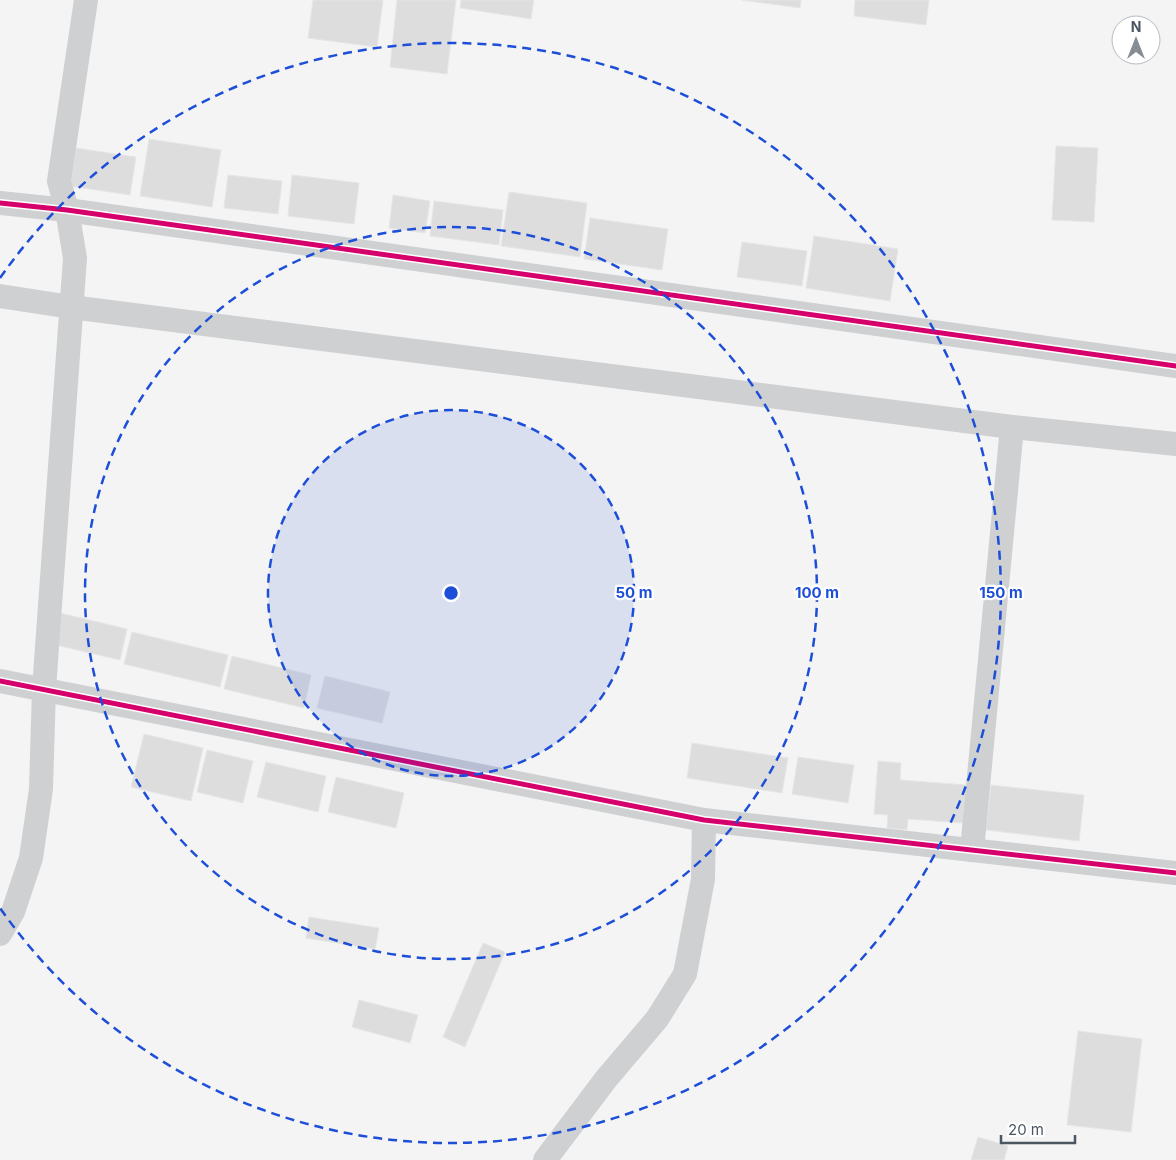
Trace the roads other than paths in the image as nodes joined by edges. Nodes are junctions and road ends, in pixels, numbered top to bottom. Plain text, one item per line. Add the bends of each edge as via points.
1 (86, 0) edge
2 (0, 203) edge
3 (67, 210) junction
4 (0, 296) edge
5 (71, 307) junction
6 (1176, 366) edge
7 (1012, 427) junction
8 (1176, 444) edge
9 (0, 681) edge
10 (44, 689) junction
11 (704, 820) junction
12 (972, 850) junction
13 (1176, 873) edge
14 (0, 934) edge
15 (545, 1160) edge

1 - 3 street via 59,181
2 - 3 street
3 - 5 street via 75,258
3 - 6 street
4 - 5 street
5 - 7 street
5 - 10 street
7 - 8 street
7 - 12 street
9 - 10 street
10 - 11 street
10 - 14 street via 41,789 31,858 13,912
11 - 12 street
11 - 15 street via 703,879 685,974 657,1019 606,1079
12 - 13 street

